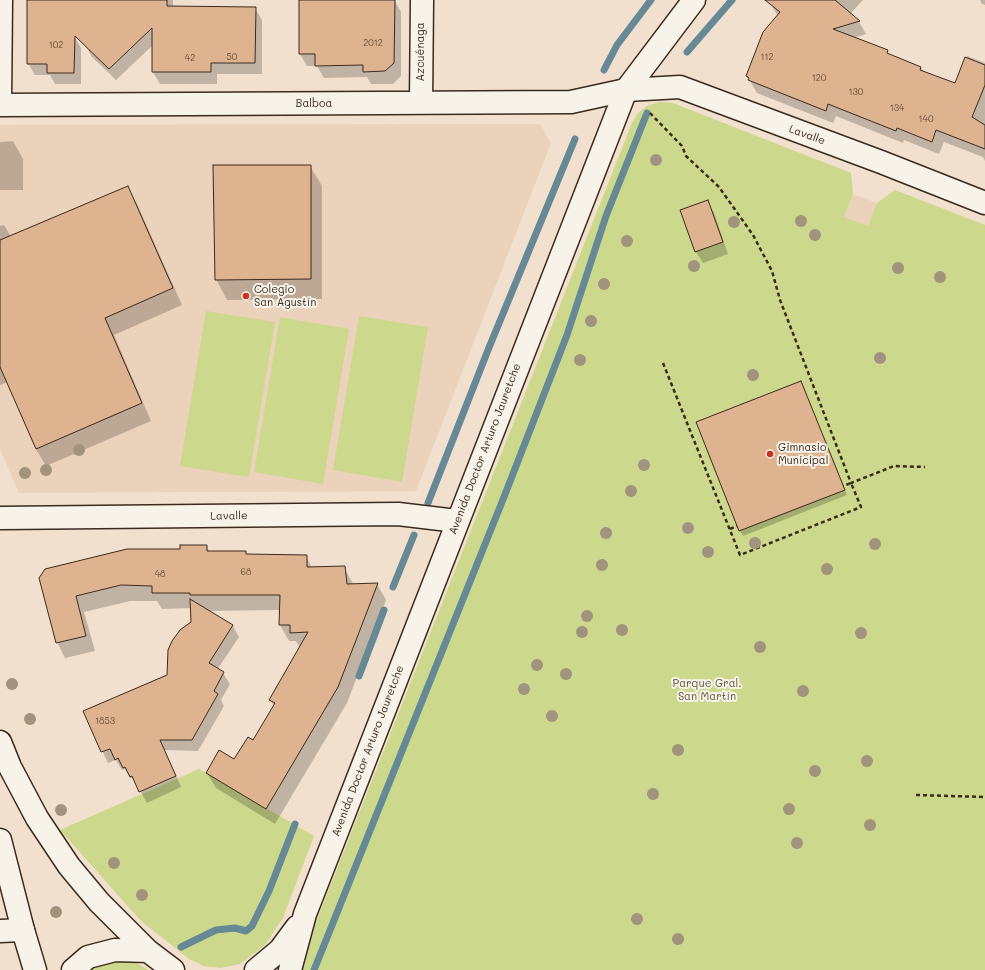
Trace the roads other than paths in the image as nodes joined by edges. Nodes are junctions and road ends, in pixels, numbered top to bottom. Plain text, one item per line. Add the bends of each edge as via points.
1 (1, 0) edge
2 (422, 0) edge
3 (694, 0) edge
4 (626, 90) junction
5 (421, 103) junction
6 (0, 105) edge
7 (985, 203) edge
8 (0, 518) edge
9 (457, 521) junction
10 (0, 742) edge
11 (0, 840) edge
12 (305, 914) junction
13 (23, 930) junction
14 (0, 931) edge
15 (148, 951) junction
16 (35, 970) edge
17 (73, 970) edge
18 (173, 970) edge
19 (256, 970) edge
20 (290, 970) edge

1 - 6 street
2 - 5 street, Azcuénaga
3 - 4 street, Avenida Doctor Arturo Jauretche
4 - 5 street, Balboa via 571,102
4 - 7 street, Lavalle via 680,87
4 - 9 street, Avenida Doctor Arturo Jauretche
5 - 6 street, Balboa
8 - 9 street, Lavalle via 398,514
9 - 12 street, Avenida Doctor Arturo Jauretche
10 - 15 street via 37,818 69,866 99,902
11 - 13 street
12 - 19 street, Avenida Doctor Arturo Jauretche via 280,950
12 - 20 street, Avenida Doctor Arturo Jauretche
13 - 14 street
13 - 16 street
15 - 17 street via 115,950 88,957
15 - 18 street

